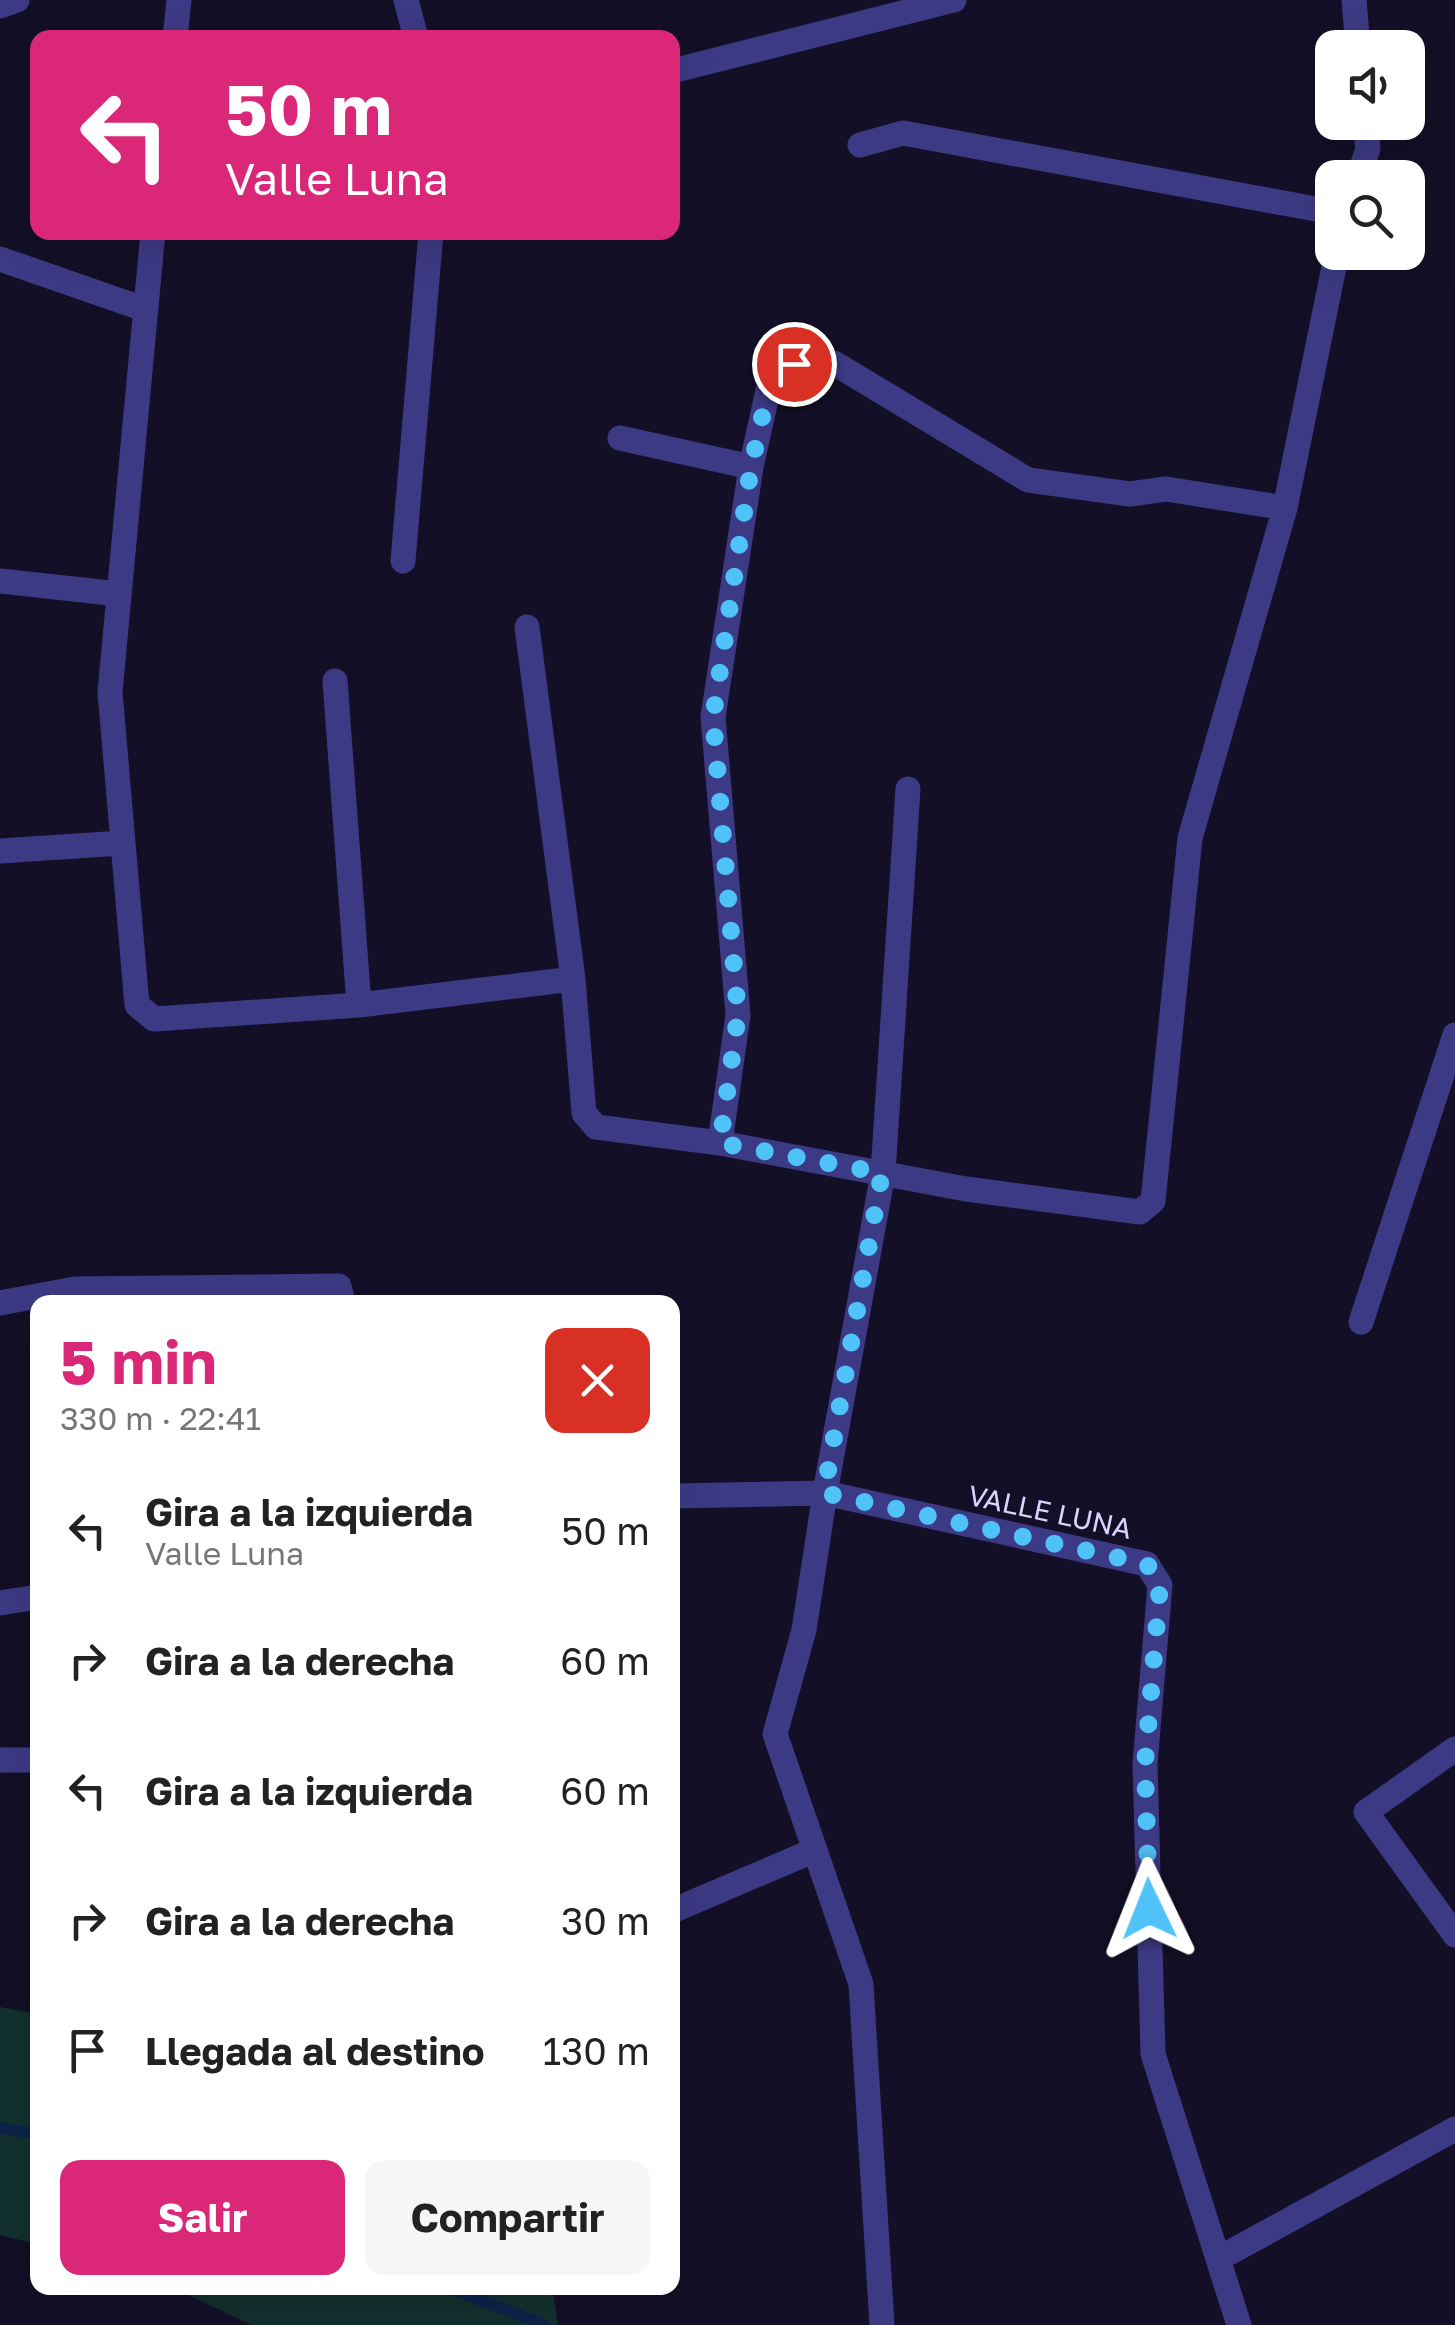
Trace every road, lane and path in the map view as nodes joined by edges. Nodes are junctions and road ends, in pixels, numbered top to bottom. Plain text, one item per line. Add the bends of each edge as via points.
1 (17, 0) edge
2 (179, 0) edge
3 (406, 0) edge
4 (954, 0) edge
5 (1354, 0) edge
6 (0, 6) edge
7 (176, 30) edge
8 (414, 30) edge
9 (1356, 30) edge
10 (680, 68) edge
11 (860, 145) dead end
12 (1315, 209) edge
13 (151, 240) edge
14 (431, 240) edge
15 (0, 259) edge
16 (1334, 270) edge
17 (144, 309) junction
18 (620, 438) dead end
19 (751, 467) junction
20 (1285, 508) junction
21 (403, 561) dead end
22 (0, 581) edge
23 (119, 594) junction
24 (527, 627) dead end
25 (334, 681) dead end
26 (908, 788) dead end
27 (122, 843) junction
28 (0, 850) edge
29 (573, 979) junction
30 (359, 1006) junction
31 (1455, 1034) edge
32 (720, 1143) junction
33 (882, 1173) junction
34 (43, 1295) edge
35 (341, 1295) edge
36 (30, 1297) edge
37 (0, 1303) edge
38 (1361, 1322) dead end
39 (824, 1493) junction
40 (680, 1496) edge
41 (30, 1599) edge
42 (0, 1603) edge
43 (1455, 1749) edge
44 (0, 1760) edge
45 (30, 1760) edge
46 (815, 1850) junction
47 (680, 1908) edge
48 (1455, 1934) edge
49 (1455, 2130) edge
50 (1218, 2259) junction
51 (882, 2325) edge
52 (1238, 2325) edge

1 - 6 street
2 - 7 street
3 - 8 street
4 - 10 street
5 - 9 street
11 - 12 street via 903,133
13 - 17 street
14 - 21 street
15 - 17 street
16 - 20 street
17 - 23 street
18 - 19 street
19 - 20 street via 770,386 794,364 834,363 1028,480 1130,494 1166,489
19 - 32 street via 713,717 738,1015
20 - 33 street via 1190,838 1152,1200 1140,1212
22 - 23 street
23 - 27 street via 110,692
24 - 29 street
25 - 30 street
26 - 33 street
27 - 28 street
27 - 30 street via 137,1006 154,1019
29 - 30 street
29 - 32 street via 584,1113 596,1127
31 - 38 street
32 - 33 street
33 - 39 street
34 - 35 street via 320,1286 339,1286
36 - 37 street
39 - 40 street, VALLE LUNA
39 - 46 street via 804,1630 775,1734
39 - 50 street, VALLE LUNA via 1147,1564 1160,1585 1145,1764 1153,2054
41 - 42 street
43 - 48 street via 1366,1812
44 - 45 street
46 - 47 street
46 - 51 street via 862,1984
49 - 50 street
50 - 52 street, VALLE LUNA

